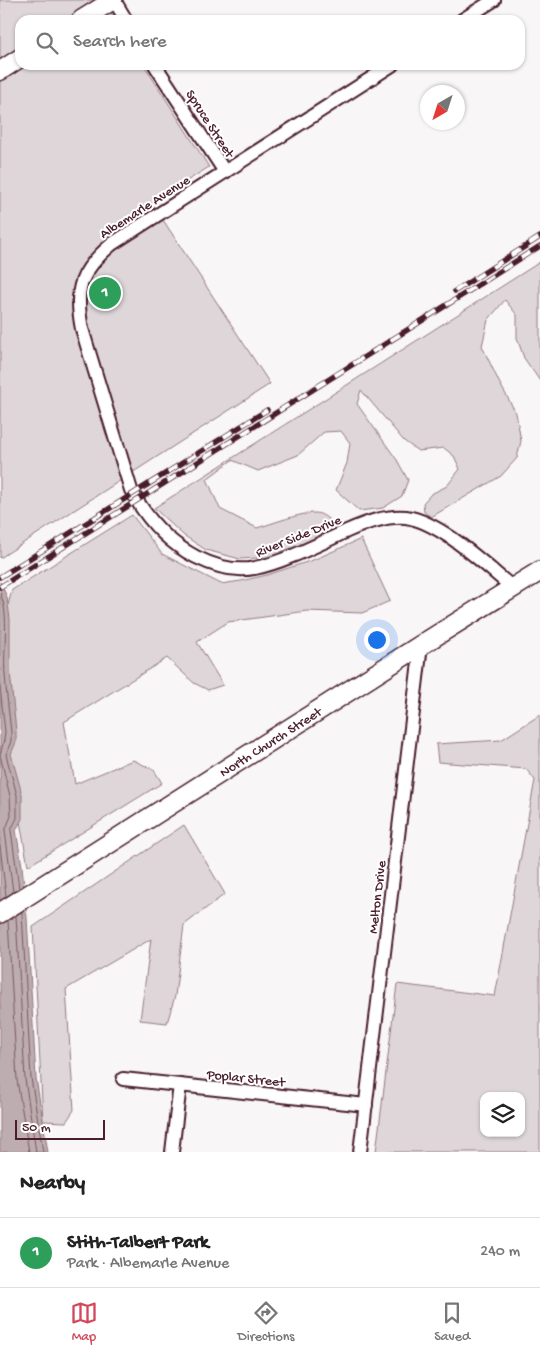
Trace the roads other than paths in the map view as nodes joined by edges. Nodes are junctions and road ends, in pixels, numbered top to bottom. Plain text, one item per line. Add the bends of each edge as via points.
1 (113, 0) edge
2 (494, 0) edge
3 (89, 15) edge
4 (123, 15) edge
5 (470, 15) edge
6 (15, 61) edge
7 (159, 70) edge
8 (384, 70) edge
9 (0, 71) edge
10 (225, 172) junction
11 (122, 462) joint
12 (540, 571) edge
13 (512, 588) junction
14 (421, 645) junction
15 (0, 913) edge
16 (123, 1079) dead end
17 (180, 1085) junction
18 (366, 1105) junction
19 (172, 1152) edge
20 (360, 1152) edge

1 - 3 main road
1 - 4 street
2 - 5 street
6 - 9 main road
7 - 10 street, Spruce Street
8 - 10 street, Albemarle Avenue
10 - 11 street, Albemarle Avenue via 112,244 93,260 79,291 82,330
11 - 13 street, River Side Drive via 131,490 149,518 182,550 218,566 255,568 359,526 405,517 428,524 467,549
12 - 13 main road, North Church Street
13 - 14 main road, North Church Street
14 - 15 main road, North Church Street
14 - 18 street, Melton Drive
16 - 17 street, Poplar Street
17 - 18 street, Poplar Street
17 - 19 street
18 - 20 street, Melton Drive

